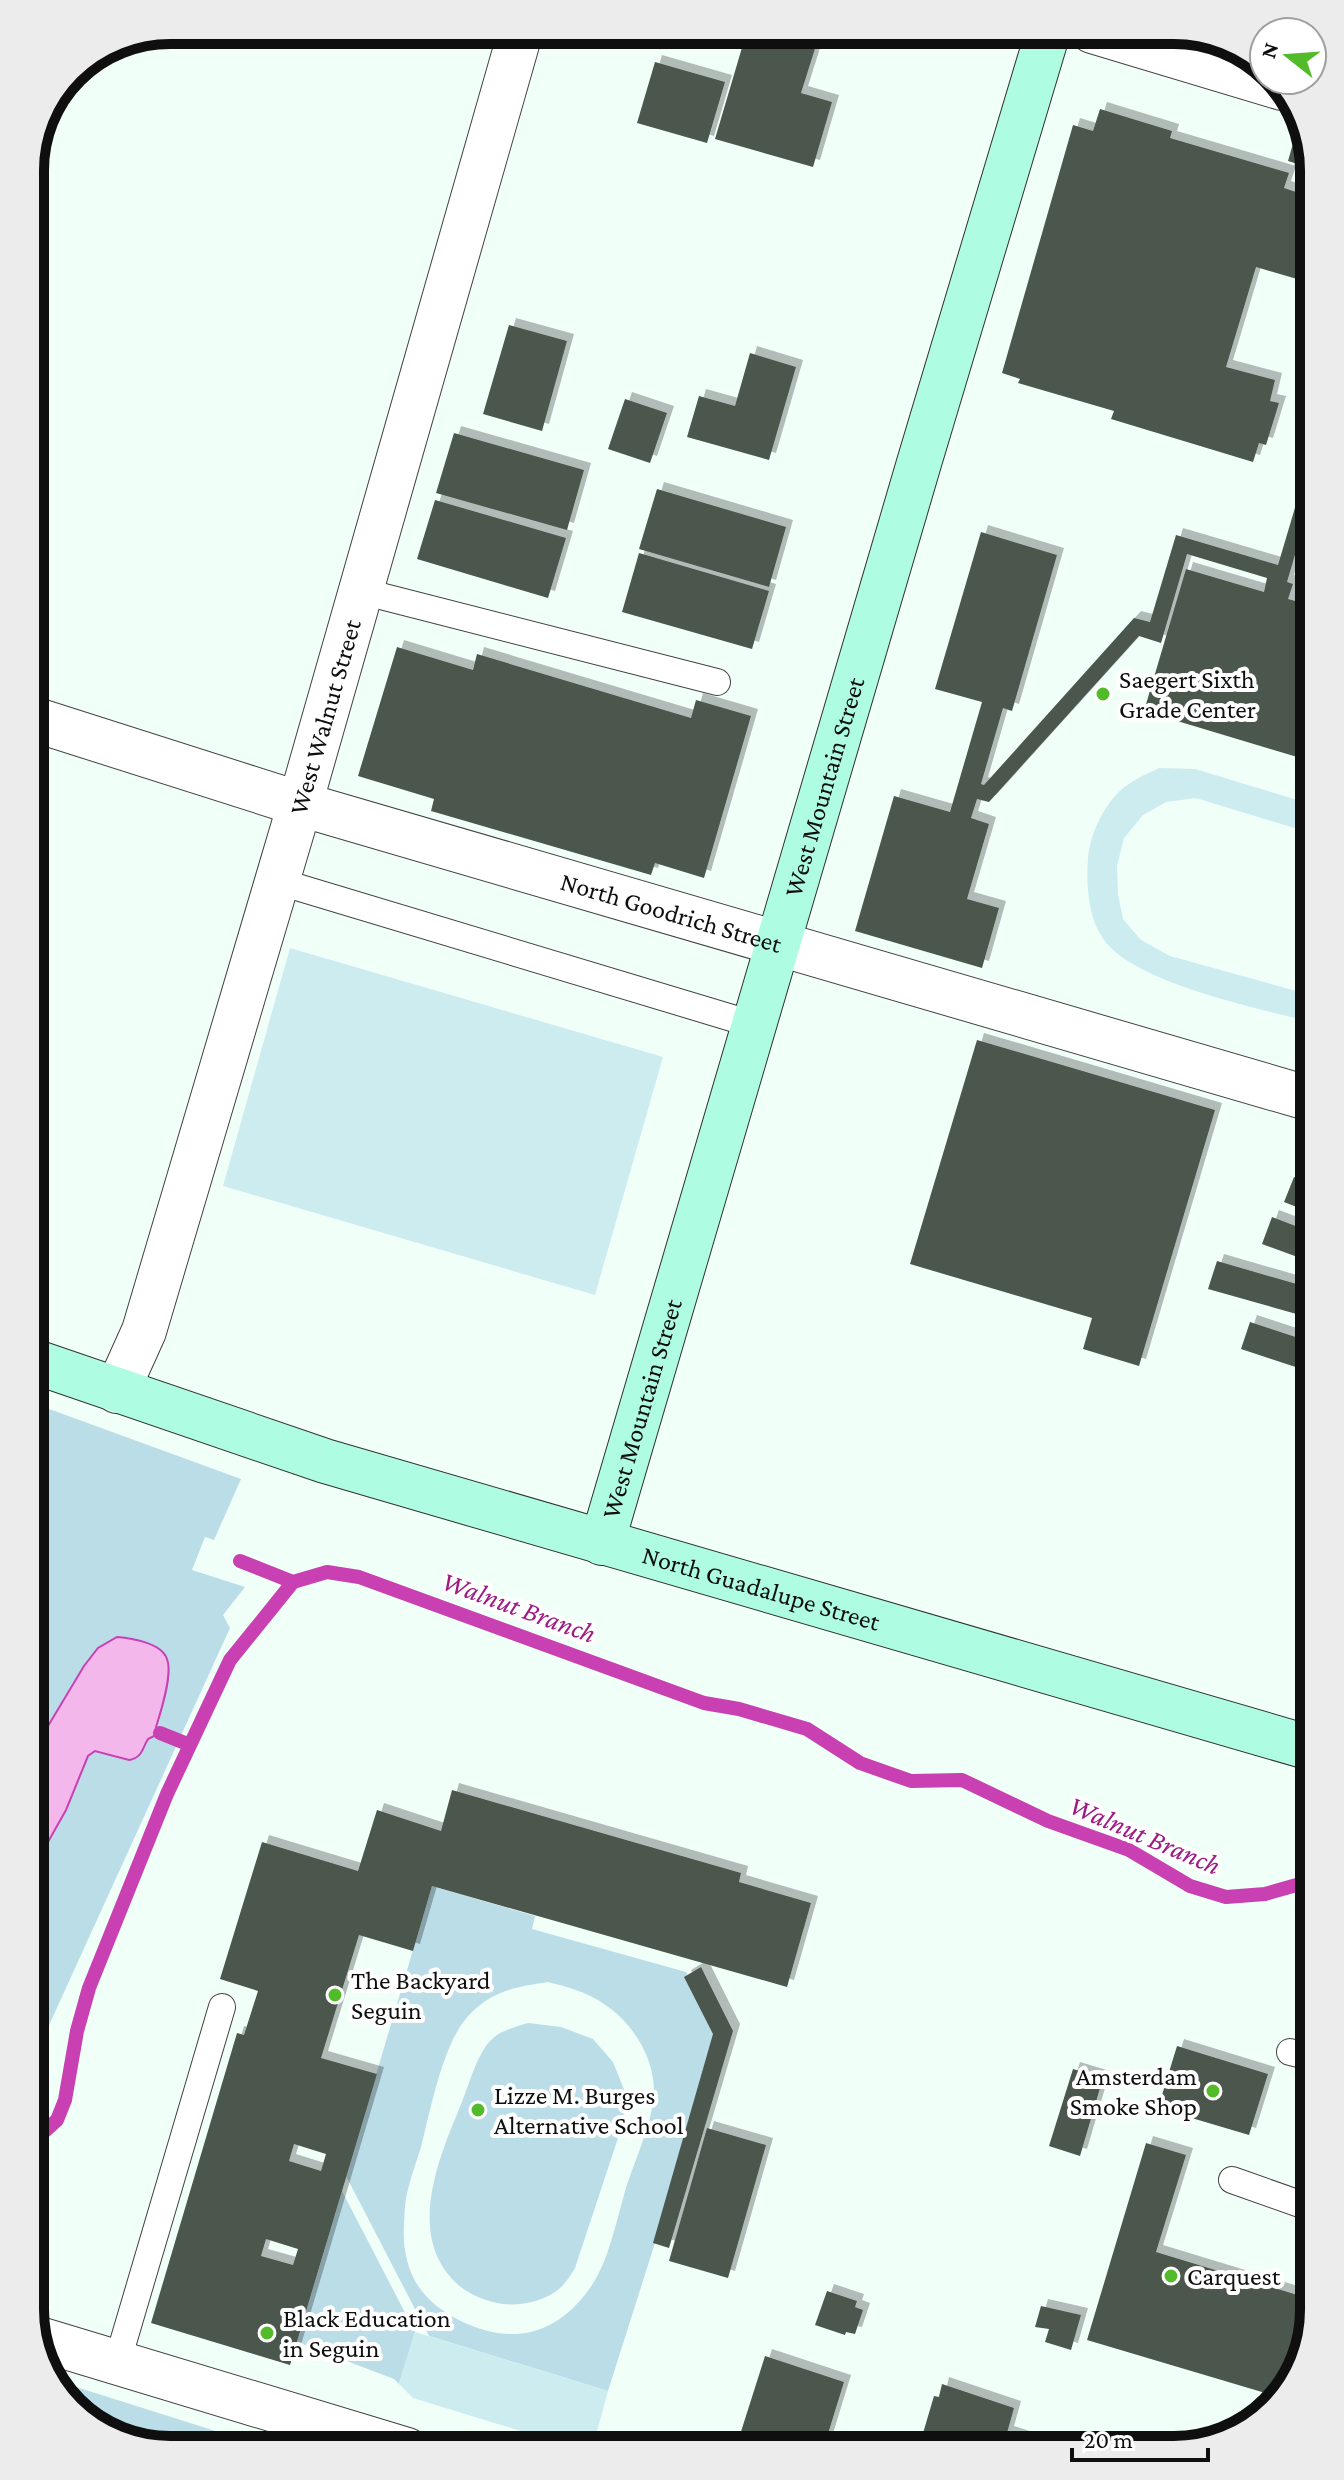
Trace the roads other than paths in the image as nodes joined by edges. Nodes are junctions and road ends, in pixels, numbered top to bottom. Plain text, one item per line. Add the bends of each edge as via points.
1 (517, 44) edge
2 (1044, 44) edge
3 (1135, 44) edge
4 (1248, 78) edge
5 (361, 591) junction
6 (717, 682) dead end
7 (44, 722) edge
8 (300, 804) junction
9 (277, 881) junction
10 (778, 943) junction
11 (755, 1025) junction
12 (1300, 1096) edge
13 (44, 1365) edge
14 (117, 1391) junction
15 (602, 1543) junction
16 (1300, 1745) edge
17 (222, 2007) dead end
18 (1232, 2180) dead end
19 (1300, 2204) edge
20 (48, 2342) edge
21 (117, 2363) junction
22 (360, 2436) edge

1 - 5 street, West Walnut Street
2 - 10 street, West Mountain Street
3 - 4 street
5 - 6 lane
5 - 8 street, West Walnut Street
7 - 8 street, North Goodrich Street
8 - 9 street, West Walnut Street
8 - 10 street, North Goodrich Street
9 - 11 lane
9 - 14 street, West Walnut Street via 144,1331
10 - 11 street, West Mountain Street
10 - 12 street, North Goodrich Street
11 - 15 street, West Mountain Street
13 - 14 street, North Guadalupe Street
14 - 15 street, North Guadalupe Street via 325,1461
15 - 16 street, North Guadalupe Street
17 - 21 lane
18 - 19 lane
20 - 21 street
21 - 22 street

